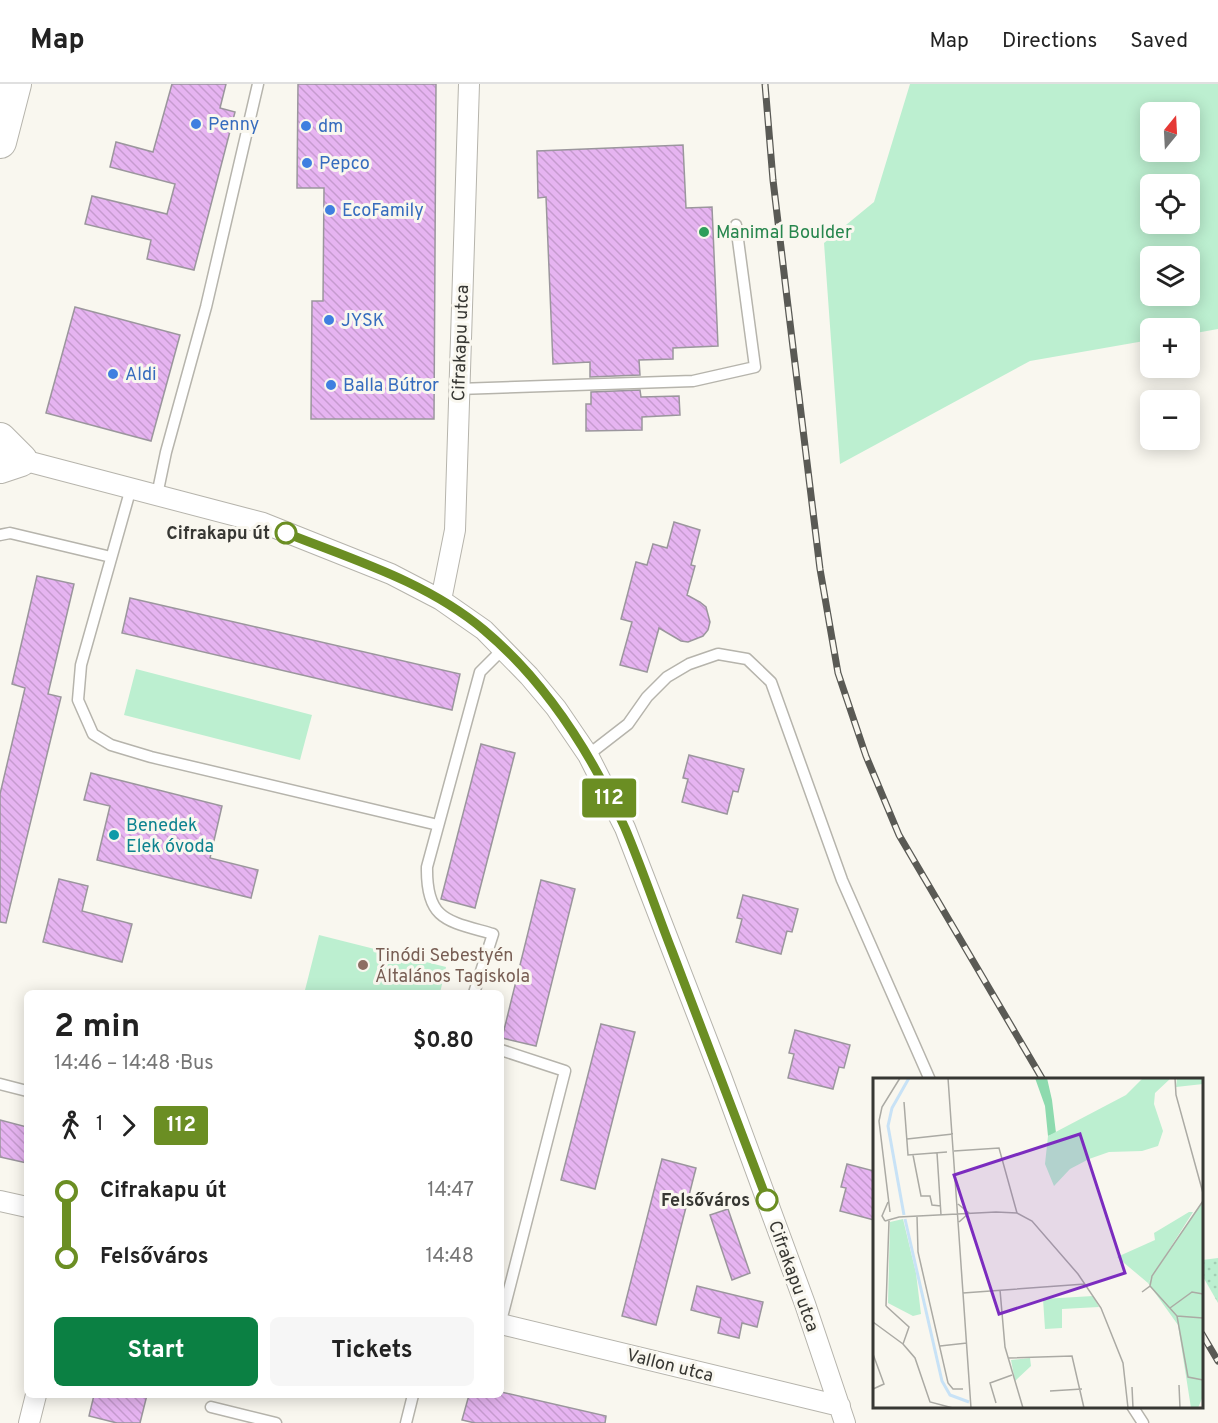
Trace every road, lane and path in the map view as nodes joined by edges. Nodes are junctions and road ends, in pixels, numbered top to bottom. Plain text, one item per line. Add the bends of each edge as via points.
1 (15, 84) edge
2 (258, 84) edge
3 (469, 84) edge
4 (0, 142) edge
5 (736, 225) dead end
6 (458, 389) junction
7 (5, 455) edge
8 (131, 489) junction
9 (157, 495) junction
10 (0, 535) edge
11 (111, 557) junction
12 (441, 600) junction
13 (503, 649) junction
14 (588, 755) junction
15 (438, 825) junction
16 (475, 990) edge
17 (504, 1051) edge
18 (929, 1078) edge
19 (0, 1084) edge
20 (24, 1090) edge
21 (0, 1201) edge
22 (24, 1206) edge
23 (504, 1311) edge
24 (504, 1324) edge
25 (35, 1398) edge
26 (412, 1398) edge
27 (211, 1407) dead end
28 (1133, 1408) edge
29 (842, 1415) edge
30 (29, 1423) edge
31 (276, 1423) edge
32 (406, 1423) edge
33 (1143, 1423) edge

1 - 4 main road
2 - 9 lane
3 - 6 street, Cifrakapu utca
5 - 6 lane via 755,367 693,381
6 - 12 street, Cifrakapu utca via 455,531
7 - 8 street, Cifrakapu utca
8 - 9 street, Cifrakapu utca
8 - 11 lane
9 - 12 street, Cifrakapu utca via 263,524 392,574
10 - 11 lane via 10,533
11 - 15 lane via 81,665 78,700 93,734 111,745 151,757
12 - 13 street, Cifrakapu utca via 484,630
13 - 14 street, Cifrakapu utca via 556,708
13 - 15 lane via 480,672
14 - 18 lane via 628,724 667,677 718,654 747,659 771,682 842,880
14 - 29 street, Cifrakapu utca via 625,828 717,1065
15 - 16 lane via 427,867 427,888 435,911 456,923 494,934
17 - 23 lane via 565,1071
19 - 20 lane
21 - 22 street
24 - 29 street, Vallon utca
25 - 30 street
26 - 32 lane
27 - 31 lane
28 - 33 lane

